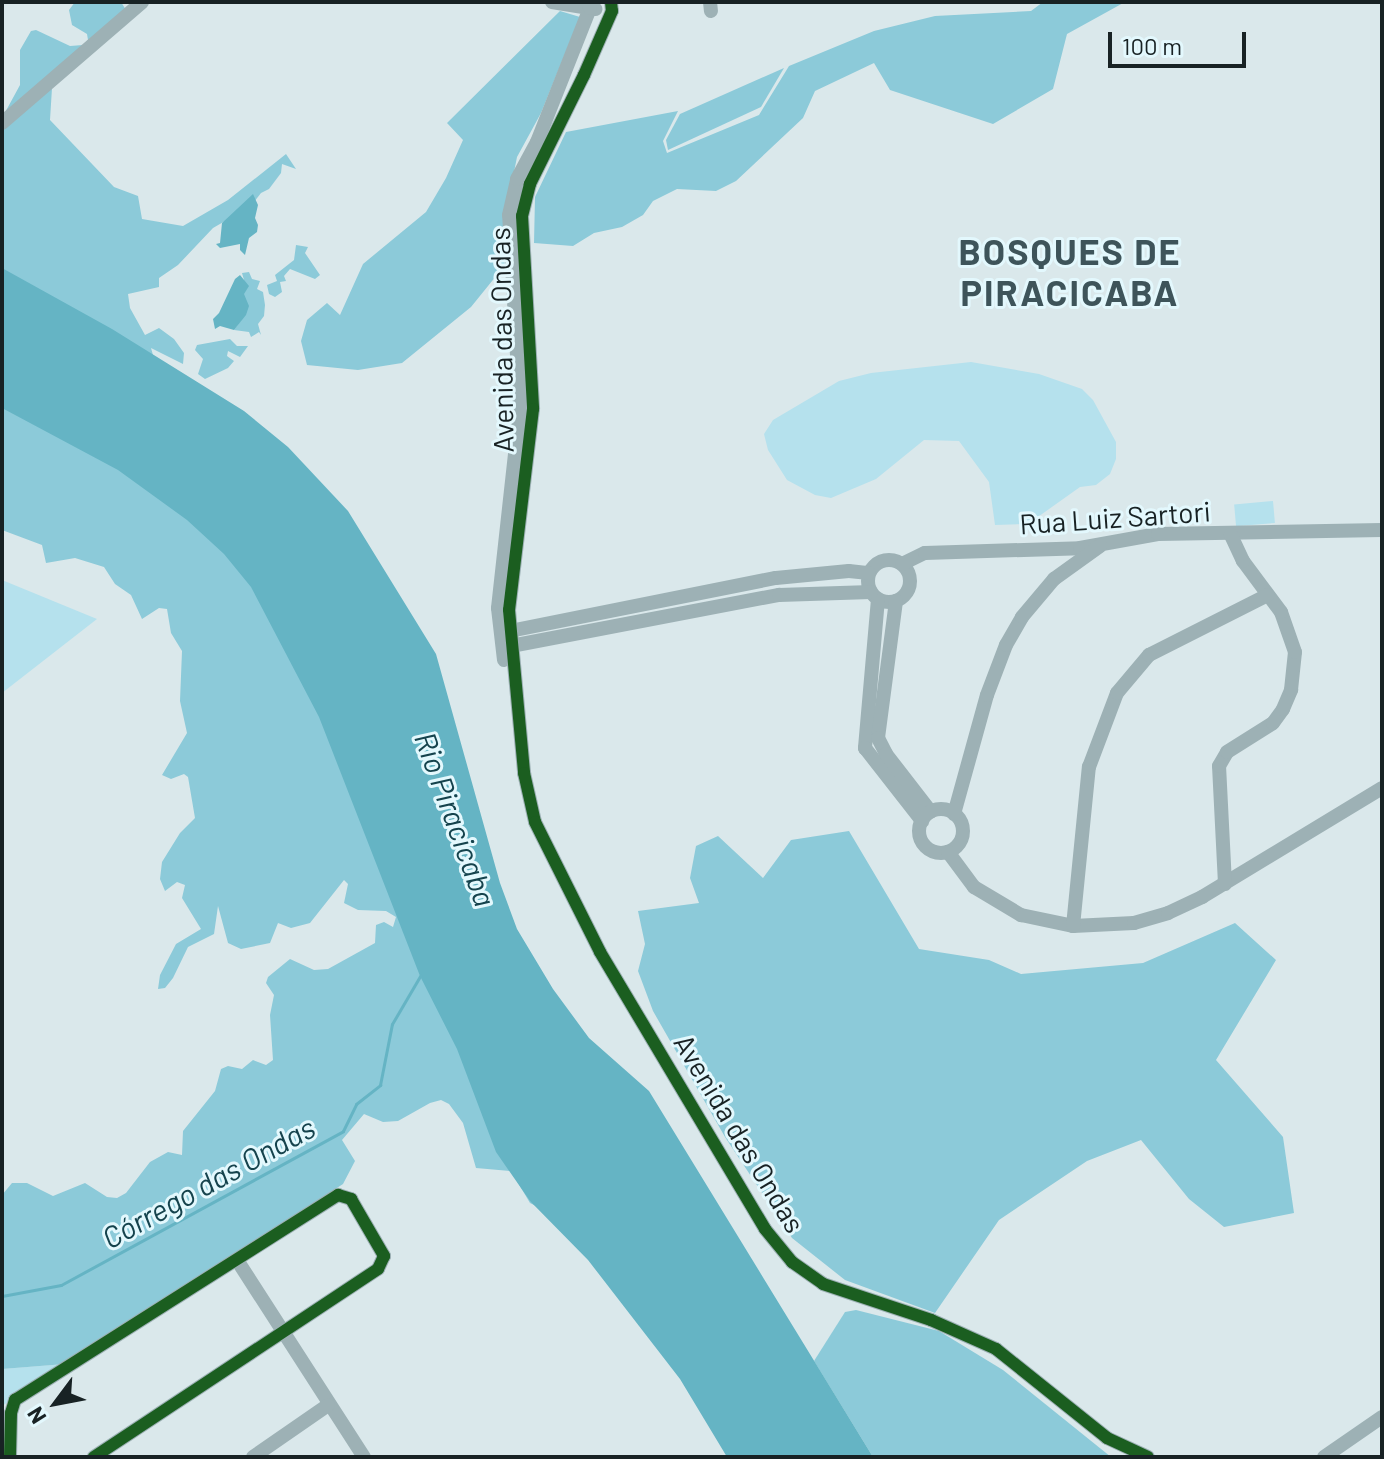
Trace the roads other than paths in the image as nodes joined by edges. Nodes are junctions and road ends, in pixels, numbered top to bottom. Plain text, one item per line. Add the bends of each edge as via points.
1 (142, 2) edge
2 (552, 2) edge
3 (568, 3) edge
4 (589, 5) edge
5 (612, 7) edge
6 (2, 123) edge
7 (1382, 530) edge
8 (1231, 535) junction
9 (1104, 544) junction
10 (1050, 549) junction
11 (902, 564) junction
12 (869, 573) junction
13 (776, 578) junction
14 (1054, 579) junction
15 (779, 595) junction
16 (1268, 595) junction
17 (874, 596) junction
18 (720, 599) junction
19 (896, 601) junction
20 (511, 638) junction
21 (522, 743) junction
22 (1382, 788) edge
23 (954, 814) junction
24 (926, 816) junction
25 (948, 852) junction
26 (1225, 884) junction
27 (1073, 926) junction
28 (237, 1260) junction
29 (282, 1330) junction
30 (328, 1405) junction
31 (1382, 1417) edge
32 (10, 1457) edge
33 (94, 1457) edge
34 (253, 1457) edge
35 (364, 1457) edge
36 (1148, 1457) edge
37 (1324, 1457) edge

1 - 6 street
2 - 3 street
3 - 4 street
4 - 5 street
4 - 21 street, Avenida das Ondas via 537,142 517,179 509,215 520,409 498,608 511,705
5 - 20 street, Avenida das Ondas via 530,184 522,216 533,409 509,610
7 - 8 street, Rua Luiz Sartori
8 - 9 street, Rua Luiz Sartori via 1158,534
8 - 16 street
9 - 10 street, Rua Luiz Sartori
9 - 14 street
10 - 11 street, Rua Luiz Sartori via 934,552
10 - 14 street via 1056,561
11 - 12 street via 886,560
11 - 19 street via 910,583
12 - 13 street
12 - 17 street
13 - 15 street
13 - 18 street
14 - 23 street via 1022,617 994,672
15 - 17 street
15 - 18 street
16 - 26 street via 1291,632 1295,673 1273,723 1227,752 1219,766
16 - 27 street via 1149,655 1117,693 1089,767
17 - 19 street
17 - 24 street via 865,748
18 - 20 street
19 - 24 street via 878,738
20 - 21 street, Avenida das Ondas
21 - 36 street, Avenida das Ondas via 528,800 567,891 765,1229 792,1262 823,1284 941,1324 996,1349 1107,1438
22 - 26 street
23 - 24 street via 943,810
23 - 25 street via 962,825 962,838
24 - 25 street via 919,833 924,845
25 - 27 street via 974,887 1004,907
26 - 27 street via 1168,913 1134,923
28 - 29 street
28 - 29 street via 338,1195 357,1206 384,1256 378,1269
28 - 32 street via 13,1404
29 - 30 street
29 - 33 street
30 - 34 street
30 - 35 street
31 - 37 street

